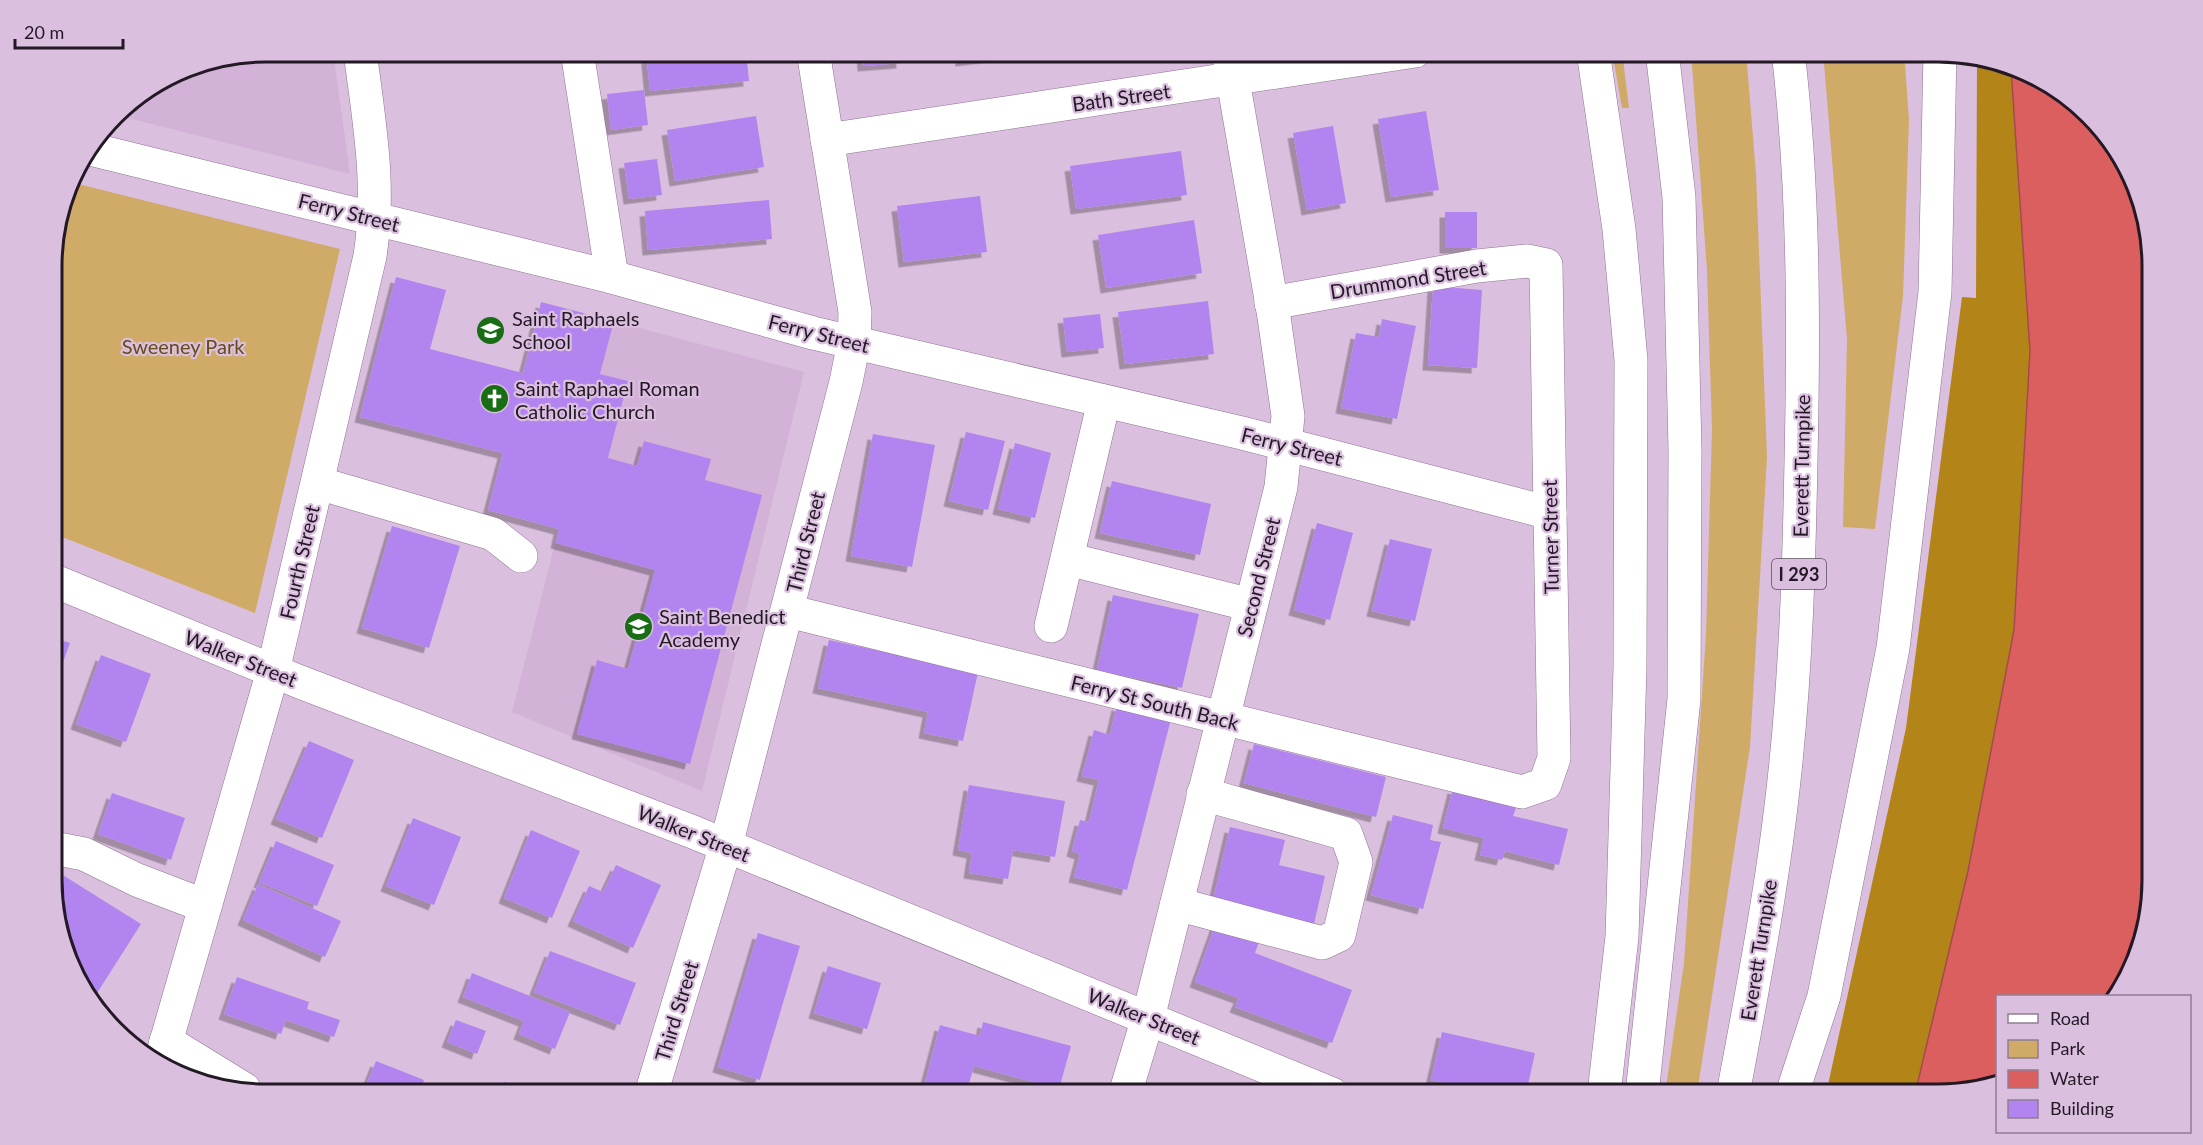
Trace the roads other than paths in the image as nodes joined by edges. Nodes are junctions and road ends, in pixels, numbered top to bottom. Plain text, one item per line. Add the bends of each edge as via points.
1 (361, 62) edge
2 (579, 62) edge
3 (815, 62) edge
4 (1270, 62) edge
5 (1595, 62) edge
6 (1663, 62) edge
7 (1789, 62) edge
8 (1940, 62) edge
9 (1231, 65) edge
10 (827, 140) junction
11 (98, 151) edge
12 (376, 218) junction
13 (1546, 265) joint
14 (612, 277) junction
15 (1271, 303) junction
16 (854, 342) junction
17 (1104, 401) junction
18 (1287, 446) junction
19 (318, 483) junction
20 (1550, 513) junction
21 (521, 556) dead end
22 (1068, 559) junction
23 (62, 584) edge
24 (1251, 605) junction
25 (788, 611) junction
26 (1051, 626) dead end
27 (273, 671) junction
28 (1222, 720) junction
29 (1522, 792) joint
30 (1203, 794) junction
31 (726, 845) junction
32 (62, 850) edge
33 (1177, 904) junction
34 (206, 906) junction
35 (1148, 1018) junction
36 (163, 1052) edge
37 (222, 1079) edge
38 (1128, 1083) edge
39 (1306, 1083) edge
40 (1605, 1083) edge
41 (1643, 1083) edge
42 (1735, 1083) edge
43 (1796, 1083) edge
44 (654, 1084) edge

1 - 12 main road, Fourth Street via 376,182
2 - 14 main road
3 - 10 main road, Third Street
4 - 9 main road, Bath Street
5 - 40 main road via 1619,229 1631,360 1630,667 1622,938
6 - 41 main road via 1679,197 1685,449 1684,699
7 - 42 main road, Everett Turnpike / I 293 via 1797,123 1803,255 1799,575 1785,772 1760,952
8 - 43 main road via 1935,292 1893,648 1824,996
9 - 10 main road, Bath Street
9 - 15 main road, Second Street
10 - 16 main road, Third Street via 855,312
11 - 12 main road, Ferry Street
12 - 14 main road, Ferry Street
12 - 19 main road, Fourth Street
13 - 15 main road, Drummond Street via 1527,261 1478,266
13 - 20 main road, Turner Street
14 - 16 main road, Ferry Street
15 - 18 main road, Second Street via 1288,416
16 - 17 main road, Ferry Street
16 - 25 main road, Third Street
17 - 18 main road, Ferry Street
17 - 22 main road
18 - 20 main road, Ferry Street
18 - 24 main road, Second Street via 1281,487
19 - 21 main road via 493,534
19 - 27 main road, Fourth Street
20 - 29 main road, Turner Street via 1554,758 1545,784
22 - 24 main road
22 - 26 main road
23 - 27 main road, Walker Street
24 - 28 main road, Second Street
25 - 28 main road, Ferry St South Back
25 - 31 main road, Third Street
27 - 31 main road, Walker Street
27 - 34 main road, Fourth Street
28 - 29 main road, Ferry St South Back
28 - 30 main road, Second Street
30 - 33 main road, Second Street
30 - 33 main road via 1346,834 1356,862 1351,939 1322,943
31 - 35 main road, Walker Street
31 - 44 main road, Third Street
32 - 34 main road via 84,854 137,880
33 - 35 main road, Second Street
34 - 36 main road, Fourth Street
35 - 38 main road, Second Street
35 - 39 main road, Walker Street
36 - 37 main road

